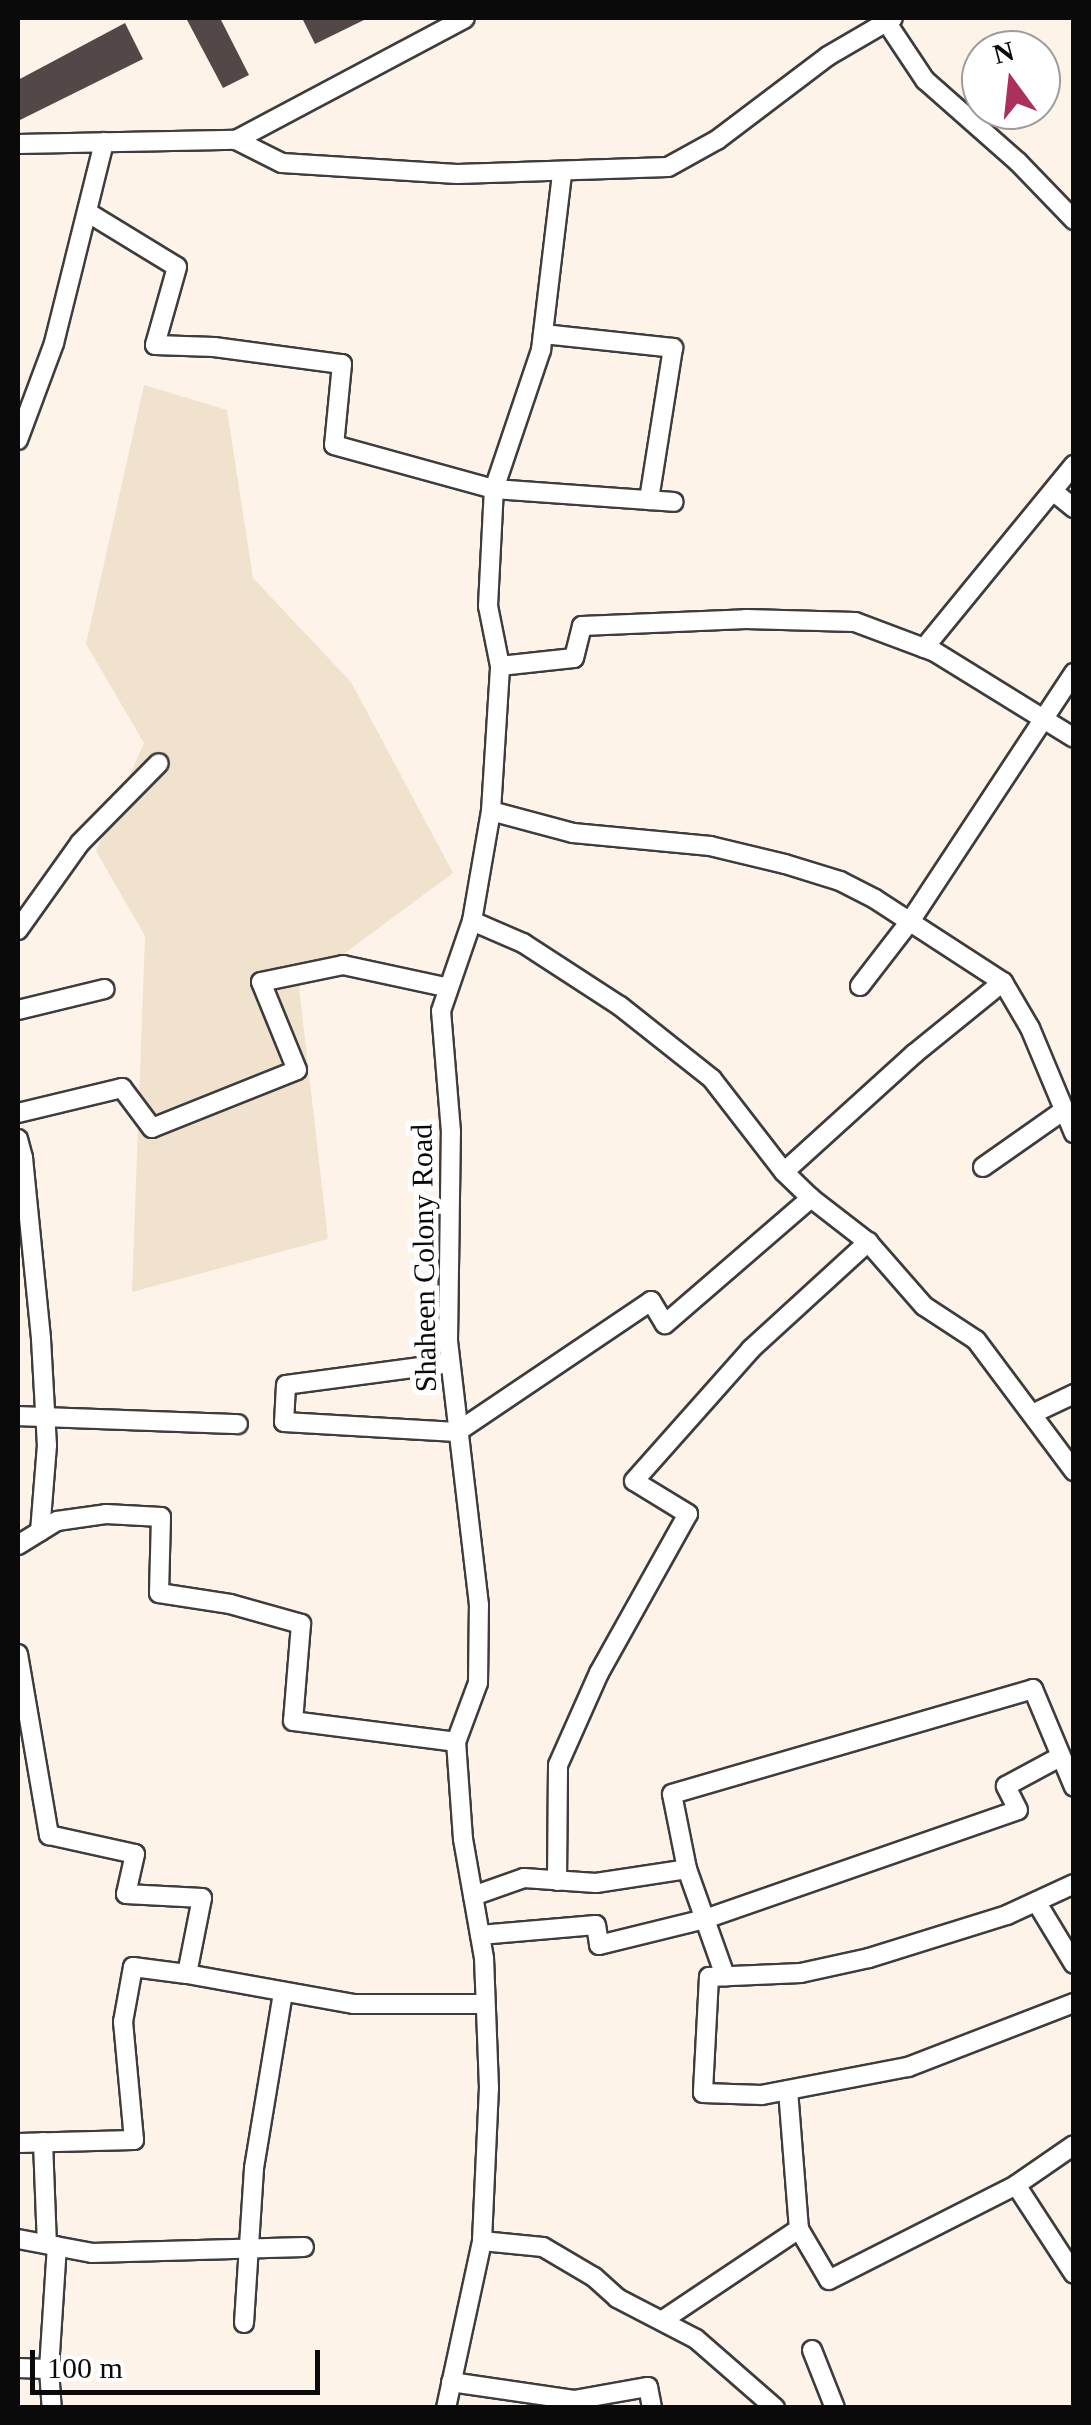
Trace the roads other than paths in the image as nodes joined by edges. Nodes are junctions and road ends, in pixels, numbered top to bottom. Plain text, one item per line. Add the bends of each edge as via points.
1 (465, 18) edge
2 (890, 20) edge
3 (236, 140) junction
4 (104, 142) junction
5 (18, 144) edge
6 (562, 173) junction
7 (87, 212) junction
8 (1074, 220) edge
9 (542, 334) junction
10 (18, 440) edge
11 (1074, 465) edge
12 (494, 489) junction
13 (1054, 492) junction
14 (650, 500) junction
15 (674, 502) dead end
16 (1074, 508) edge
17 (924, 648) junction
18 (500, 666) junction
19 (1074, 673) edge
20 (1046, 718) junction
21 (1074, 738) edge
22 (159, 762) dead end
23 (491, 811) junction
24 (911, 920) junction
25 (472, 921) junction
26 (18, 930) edge
27 (1003, 982) junction
28 (860, 986) dead end
29 (449, 988) junction
30 (105, 989) dead end
31 (18, 1010) edge
32 (1064, 1110) junction
33 (18, 1113) edge
34 (1074, 1133) edge
35 (18, 1139) edge
36 (983, 1168) dead end
37 (784, 1172) junction
38 (811, 1198) junction
39 (868, 1242) junction
40 (450, 1363) junction
41 (1074, 1394) edge
42 (1032, 1414) junction
43 (18, 1416) edge
44 (46, 1416) junction
45 (238, 1424) dead end
46 (457, 1432) junction
47 (1074, 1470) edge
48 (40, 1532) junction
49 (18, 1545) edge
50 (18, 1654) edge
51 (456, 1742) junction
52 (1058, 1758) junction
53 (1074, 1786) edge
54 (687, 1870) junction
55 (557, 1881) junction
56 (1074, 1884) edge
57 (473, 1896) junction
58 (1037, 1903) junction
59 (705, 1919) junction
60 (480, 1935) junction
61 (1074, 1964) edge
62 (187, 1974) junction
63 (726, 1976) junction
64 (284, 1992) junction
65 (1074, 2003) edge
66 (485, 2004) junction
67 (788, 2090) junction
68 (43, 2142) junction
69 (18, 2143) edge
70 (1074, 2146) edge
71 (1016, 2186) junction
72 (800, 2230) junction
73 (18, 2239) edge
74 (482, 2242) junction
75 (52, 2245) junction
76 (304, 2248) dead end
77 (247, 2249) junction
78 (1074, 2274) edge
79 (662, 2320) junction
80 (244, 2323) dead end
81 (812, 2350) dead end
82 (18, 2368) edge
83 (49, 2369) junction
84 (451, 2382) junction
85 (52, 2408) edge
86 (446, 2408) edge
87 (652, 2408) edge
88 (775, 2408) edge
89 (835, 2408) edge

1 - 3 street
2 - 6 street via 668,167
2 - 8 street via 926,80
3 - 4 street
3 - 6 street via 282,162 456,174
4 - 5 street
4 - 7 street
6 - 9 street, Shaheen Colony Road
7 - 10 street via 54,343
7 - 12 street via 176,267 155,345 342,364 334,445
9 - 12 street, Shaheen Colony Road
9 - 14 street via 673,348
11 - 13 street
12 - 14 street
12 - 18 street, Shaheen Colony Road via 488,606
13 - 16 street
13 - 17 street
14 - 15 street
17 - 18 street via 854,622 746,618 582,626 574,658
17 - 20 street
18 - 23 street, Shaheen Colony Road
19 - 20 street
20 - 21 street
20 - 24 street
22 - 26 street via 80,844
23 - 24 street via 573,833 710,846 786,864 840,881
23 - 25 street, Shaheen Colony Road
24 - 27 street
24 - 28 street
25 - 29 street, Shaheen Colony Road
25 - 37 street via 523,943 620,1006 712,1079
27 - 32 street
27 - 37 street
29 - 33 street via 344,965 261,982 297,1070 152,1128 122,1088
29 - 40 street, Shaheen Colony Road via 441,1011 451,1132
30 - 31 street
32 - 34 street
32 - 36 street
35 - 44 street
37 - 38 street
38 - 39 street
38 - 46 street via 665,1324 650,1302
39 - 42 street via 924,1306 976,1340
39 - 55 street via 751,1350 634,1481 688,1514 599,1673 558,1765
40 - 46 street, Shaheen Colony Road
40 - 46 street via 286,1385 284,1422
41 - 42 street
42 - 47 street
43 - 44 street
44 - 45 street
44 - 48 street
46 - 51 street, Shaheen Colony Road via 479,1606 478,1683
48 - 49 street
48 - 51 street via 58,1520 106,1514 161,1517 158,1593 301,1624 294,1721
50 - 62 street via 49,1836 135,1854 126,1894 202,1898
51 - 57 street, Shaheen Colony Road
52 - 53 street
52 - 54 street via 1033,1688 672,1794
52 - 59 street via 1006,1786 1018,1810
54 - 55 street via 596,1883
54 - 59 street
55 - 57 street via 524,1878
56 - 58 street
57 - 60 street, Shaheen Colony Road
58 - 61 street
58 - 63 street via 869,1958 801,1973
59 - 60 street via 600,1946 596,1926
59 - 63 street
60 - 66 street, Shaheen Colony Road
62 - 64 street
62 - 68 street via 133,1967 123,2022 134,2140
63 - 67 street via 709,1977 703,2093
64 - 66 street via 354,2004
64 - 77 street
65 - 67 street via 908,2067
66 - 74 street, Shaheen Colony Road
67 - 72 street
68 - 69 street
68 - 75 street
70 - 71 street
71 - 72 street via 829,2280
71 - 78 street
72 - 79 street
73 - 75 street
74 - 79 street via 543,2247
74 - 84 street, Shaheen Colony Road
75 - 77 street via 92,2254
75 - 83 street
76 - 77 street
77 - 80 street
79 - 88 street via 696,2338
81 - 89 street
82 - 83 street
83 - 85 street
84 - 86 street, Shaheen Colony Road
84 - 87 street via 574,2400 648,2386

